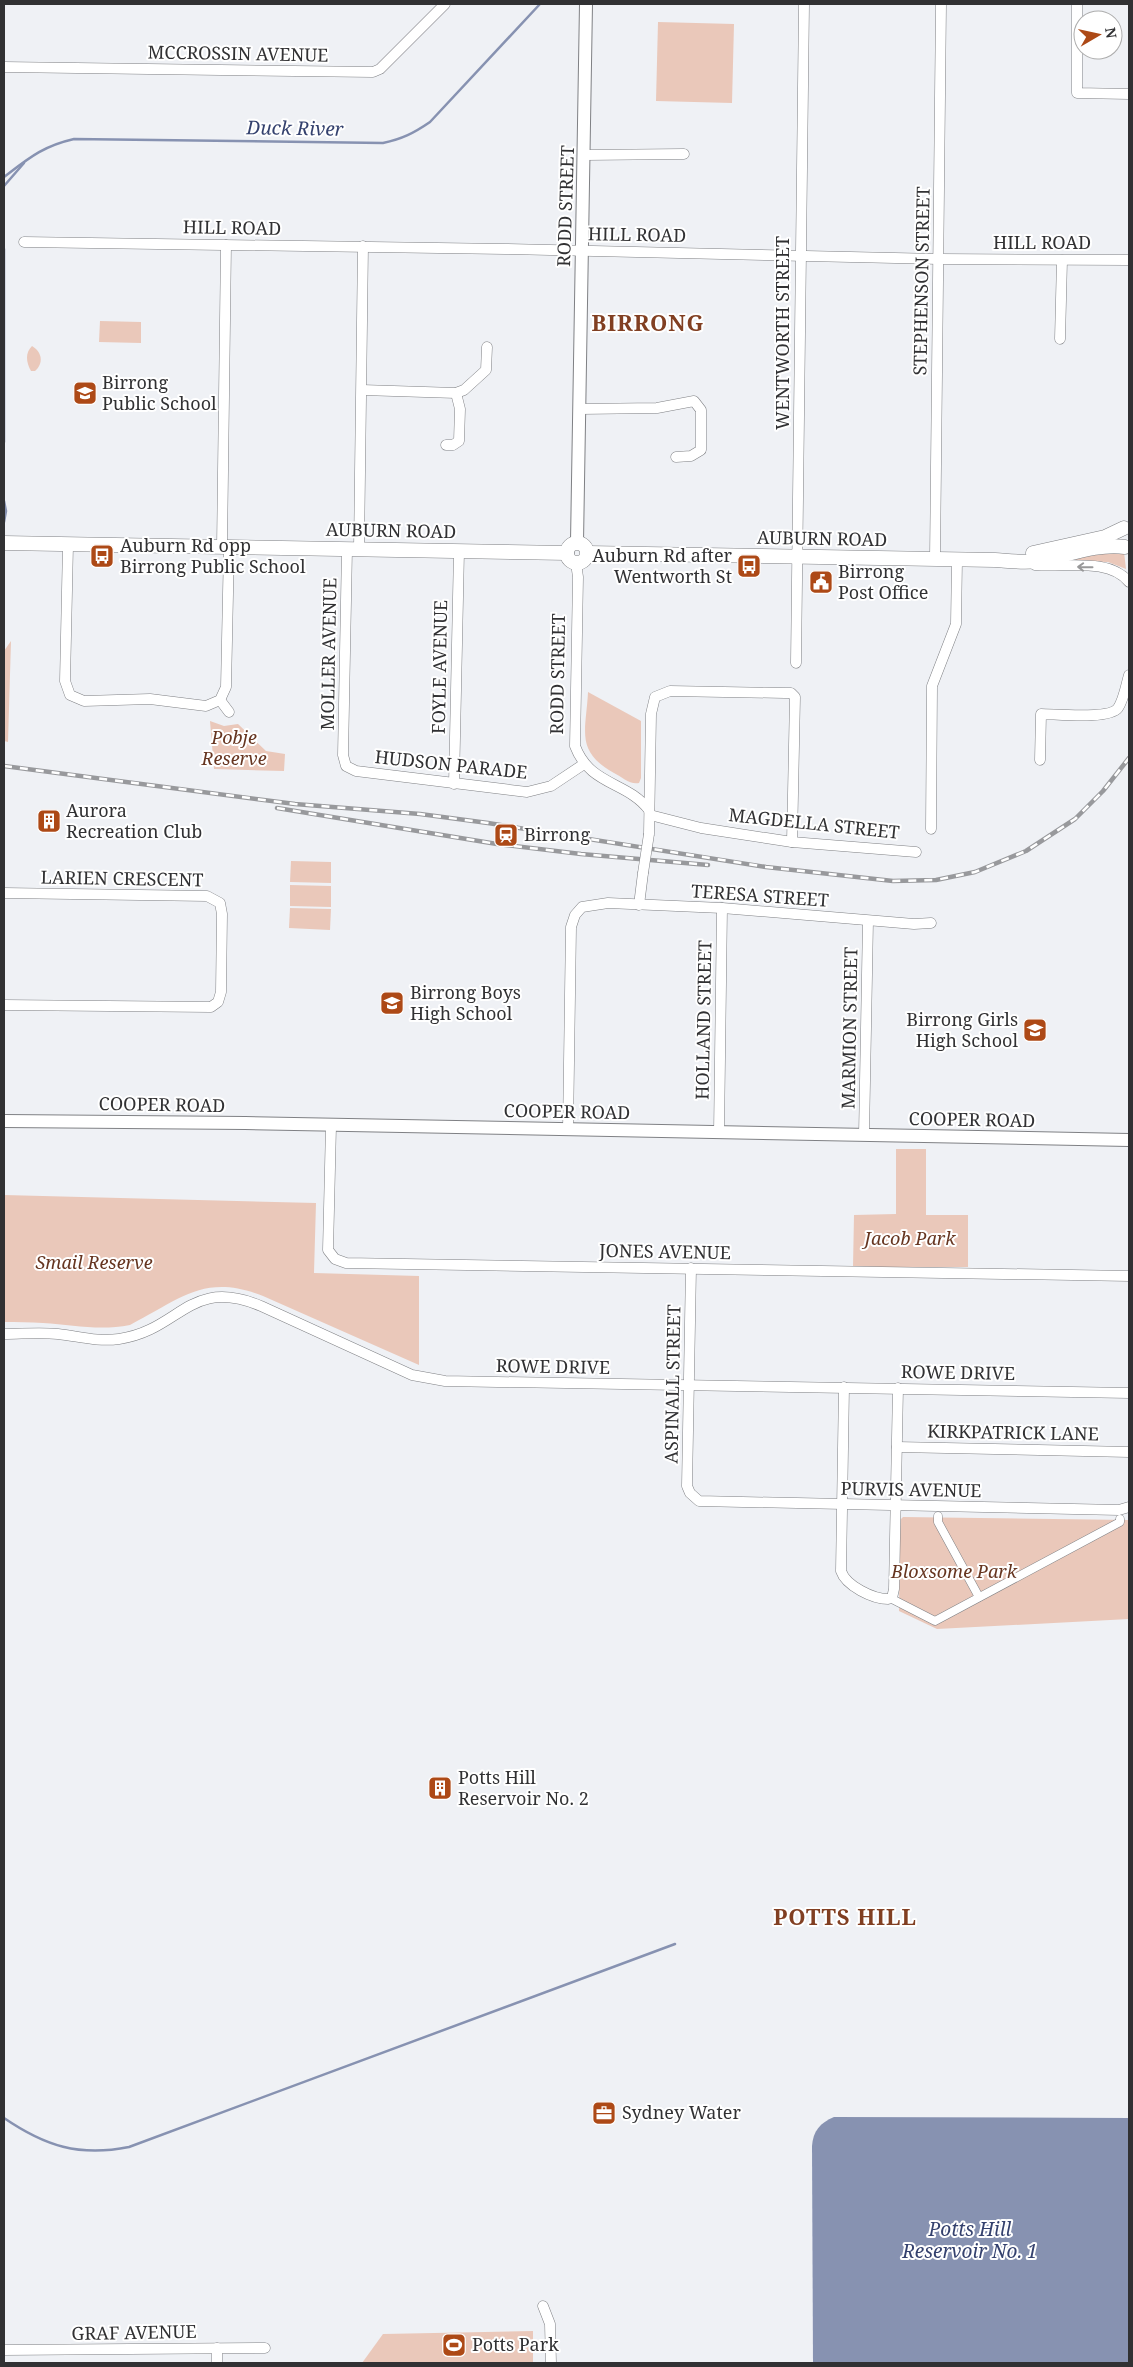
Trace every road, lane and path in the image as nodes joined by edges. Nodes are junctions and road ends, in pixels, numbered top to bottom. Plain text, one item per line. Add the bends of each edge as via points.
1 (445, 4) edge
2 (586, 4) edge
3 (804, 4) edge
4 (941, 4) edge
5 (1076, 4) edge
6 (4, 67) edge
7 (1129, 94) edge
8 (684, 154) dead end
9 (586, 155) junction
10 (24, 242) dead end
11 (226, 245) junction
12 (363, 246) junction
13 (582, 250) junction
14 (800, 256) junction
15 (939, 259) junction
16 (1062, 260) junction
17 (1129, 260) edge
18 (1060, 339) dead end
19 (486, 347) dead end
20 (362, 390) junction
21 (456, 393) junction
22 (580, 409) junction
23 (446, 445) dead end
24 (676, 457) dead end
25 (1127, 525) edge
26 (577, 542) junction
27 (4, 544) edge
28 (68, 545) junction
29 (226, 547) junction
30 (353, 549) junction
31 (1128, 550) edge
32 (459, 551) junction
33 (588, 553) junction
34 (798, 557) junction
35 (571, 558) junction
36 (935, 559) junction
37 (957, 560) junction
38 (995, 560) junction
39 (1017, 563) junction
40 (1129, 582) edge
41 (796, 663) dead end
42 (1129, 675) edge
43 (220, 700) junction
44 (229, 712) dead end
45 (343, 759) joint
46 (1040, 760) dead end
47 (584, 764) junction
48 (454, 784) junction
49 (649, 812) junction
50 (931, 829) dead end
51 (792, 842) junction
52 (916, 852) dead end
53 (4, 893) edge
54 (639, 905) junction
55 (722, 908) junction
56 (868, 921) junction
57 (930, 923) dead end
58 (4, 1005) edge
59 (4, 1121) edge
60 (332, 1126) junction
61 (568, 1130) junction
62 (719, 1133) junction
63 (864, 1135) junction
64 (1129, 1140) edge
65 (691, 1268) junction
66 (1129, 1276) edge
67 (4, 1334) edge
68 (689, 1385) junction
69 (844, 1387) junction
70 (898, 1388) junction
71 (1129, 1393) edge
72 (897, 1447) junction
73 (1129, 1452) edge
74 (693, 1498) joint
75 (842, 1505) junction
76 (896, 1506) junction
77 (1129, 1508) edge
78 (938, 1516) dead end
79 (1120, 1519) dead end
80 (979, 1597) junction
81 (890, 1598) junction
82 (543, 2306) dead end
83 (217, 2348) junction
84 (265, 2348) dead end
85 (4, 2350) edge
86 (217, 2363) edge
87 (551, 2363) edge

1 - 6 street, MCCROSSIN AVENUE via 380,69 373,72
2 - 9 street, RODD STREET
3 - 14 street, WENTWORTH STREET
4 - 15 street, STEPHENSON STREET
5 - 7 street via 1077,93
8 - 9 street
9 - 13 street, RODD STREET
10 - 11 street, HILL ROAD
11 - 12 street, HILL ROAD
11 - 29 street
12 - 13 street, HILL ROAD
12 - 20 street, MOLLER AVENUE
13 - 14 street, HILL ROAD
13 - 22 street, RODD STREET
14 - 15 street, HILL ROAD
14 - 34 street, WENTWORTH STREET
15 - 16 street, HILL ROAD
15 - 36 street, STEPHENSON STREET
16 - 17 street, HILL ROAD
16 - 18 street
19 - 21 street via 486,370
20 - 21 street
20 - 30 street, MOLLER AVENUE
21 - 23 street via 460,409 459,441
22 - 24 street via 657,408 694,401 701,410 701,450 691,456
22 - 26 street, RODD STREET
25 - 31 main road via 1121,538
25 - 38 main road, AUBURN ROAD via 1105,537
26 - 33 main road via 586,547
26 - 35 main road via 571,544
27 - 28 main road, AUBURN ROAD
28 - 29 main road, AUBURN ROAD
28 - 43 street via 65,681 70,695 84,701 150,699 206,706
29 - 30 main road, AUBURN ROAD
29 - 43 street via 226,687
30 - 32 main road, AUBURN ROAD
30 - 45 street, MOLLER AVENUE
31 - 39 main road, AUBURN ROAD via 1108,546
32 - 35 main road, AUBURN ROAD
32 - 48 street, FOYLE AVENUE
33 - 34 main road, AUBURN ROAD
33 - 35 main road via 582,562
34 - 36 main road, AUBURN ROAD
34 - 41 street, WENTWORTH STREET
35 - 47 street, RODD STREET via 578,577 574,738
36 - 37 main road, AUBURN ROAD
37 - 38 main road, AUBURN ROAD
37 - 50 street via 956,624 932,686
38 - 39 main road, AUBURN ROAD
40 -> 39 street, AUBURN ROAD via 1107,568
42 - 46 street via 1114,712 1041,714
43 - 44 street
45 - 48 street, HUDSON PARADE via 346,766 356,771
47 - 48 street, HUDSON PARADE via 551,786 527,792
47 - 49 street, RODD STREET via 596,776 638,799
49 - 51 street, MAGDELLA STREET via 701,828
49 - 51 street via 655,697 670,691 791,693 795,697
49 - 54 street, bridge
51 - 52 street, MAGDELLA STREET
53 - 58 street, LARIEN CRESCENT via 207,896 220,903 222,914 221,992 218,1002 211,1007
54 - 55 street, TERESA STREET
54 - 61 street, TERESA STREET via 587,905 574,915 571,927
55 - 56 street, TERESA STREET
55 - 62 street, HOLLAND STREET
56 - 57 street, TERESA STREET
56 - 63 street, MARMION STREET
59 - 60 street, COOPER ROAD
60 - 61 street, COOPER ROAD
60 - 65 street, JONES AVENUE via 328,1250 335,1259 346,1263
61 - 62 street, COOPER ROAD
62 - 63 street, COOPER ROAD
63 - 64 street, COOPER ROAD
65 - 66 street, JONES AVENUE
65 - 68 street, ASPINALL STREET
67 - 68 street, ROWE DRIVE via 119,1339 152,1328 202,1300 234,1296 412,1375 429,1379
68 - 69 street, ROWE DRIVE
68 - 74 street, ASPINALL STREET via 687,1486
69 - 70 street, ROWE DRIVE
69 - 75 street
70 - 71 street, ROWE DRIVE
70 - 72 street
72 - 73 street, KIRKPATRICK LANE
72 - 76 street
74 - 75 street, PURVIS AVENUE via 707,1502
75 - 76 street, PURVIS AVENUE
75 - 81 street via 841,1571 848,1582 884,1599
76 - 77 street, PURVIS AVENUE
76 - 81 street via 894,1589
78 - 80 street via 938,1522
79 - 80 street via 1120,1522
80 - 81 street via 964,1610 936,1621
82 - 87 street via 550,2324
83 - 84 street, GRAF AVENUE
83 - 85 street, GRAF AVENUE
83 - 86 street

